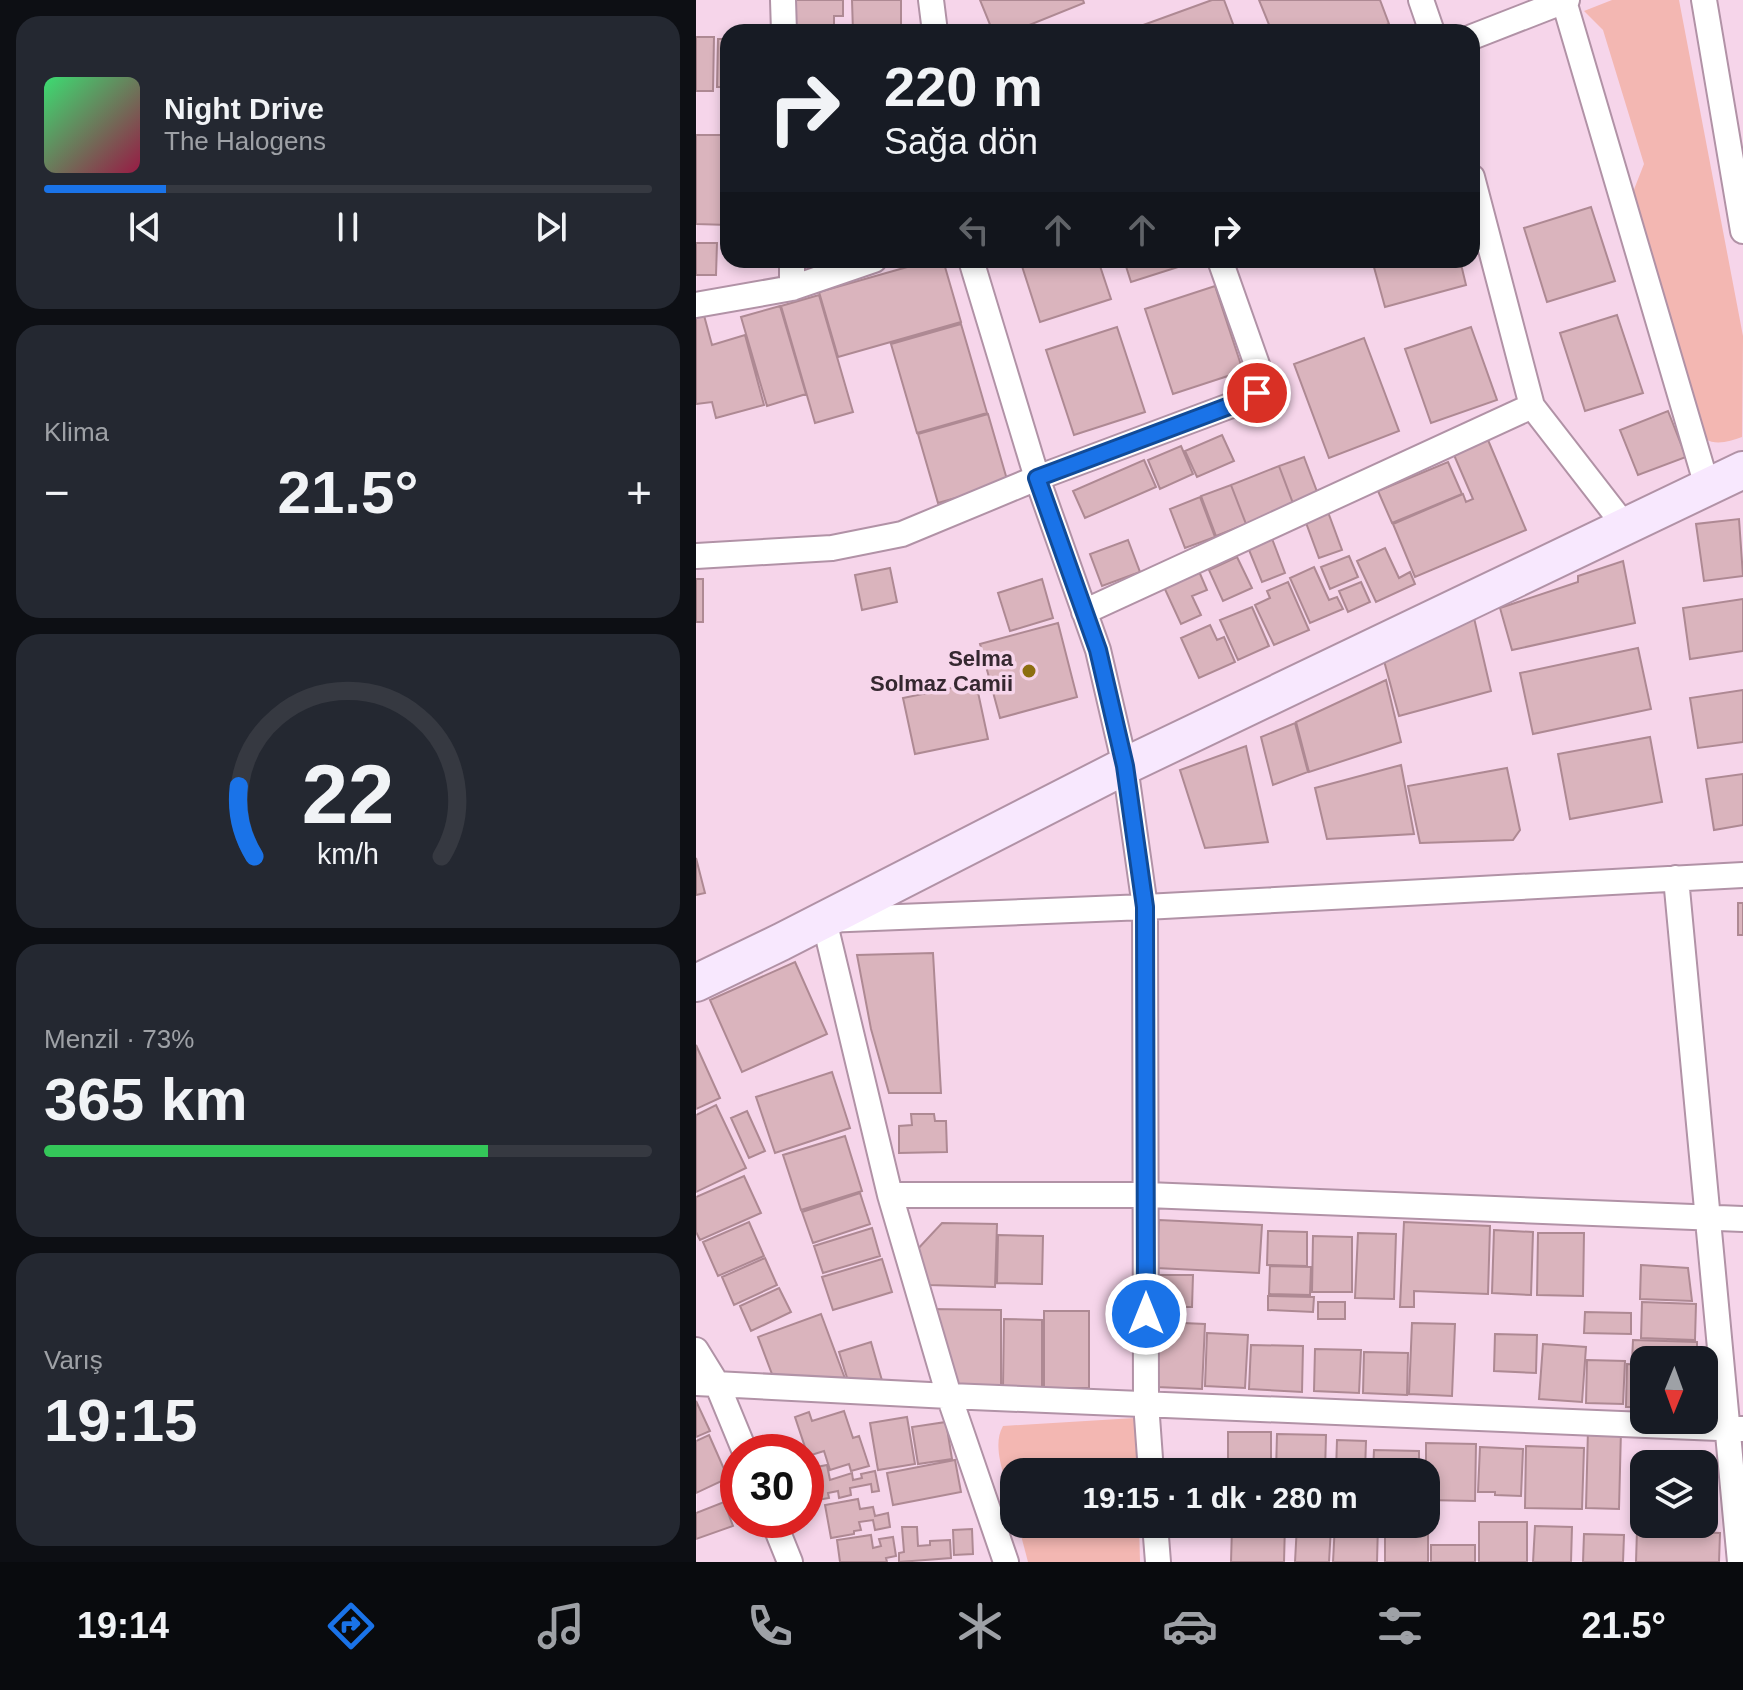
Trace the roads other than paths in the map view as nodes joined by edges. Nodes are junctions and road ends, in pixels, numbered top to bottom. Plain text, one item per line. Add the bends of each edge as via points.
1 (783, 0) edge
2 (931, 0) edge
3 (1421, 0) edge
4 (1704, 0) edge
5 (1566, 1) edge
6 (784, 24) edge
7 (934, 24) edge
8 (1429, 24) edge
9 (1480, 34) edge
10 (1480, 208) edge
11 (1743, 231) edge
12 (792, 268) edge
13 (851, 268) edge
14 (973, 268) edge
15 (1223, 268) edge
16 (792, 288) junction
17 (696, 305) edge
18 (1532, 406) junction
19 (1743, 470) edge
20 (1037, 478) junction
21 (1707, 486) junction
22 (1625, 526) junction
23 (696, 556) edge
24 (1084, 612) junction
25 (1125, 766) junction
26 (1743, 875) edge
27 (1676, 878) junction
28 (1145, 907) junction
29 (824, 920) junction
30 (696, 983) edge
31 (890, 1195) junction
32 (1147, 1195) junction
33 (1710, 1219) junction
34 (1743, 1219) edge
35 (696, 1350) edge
36 (706, 1384) edge
37 (949, 1396) junction
38 (1146, 1403) junction
39 (1736, 1428) edge
40 (735, 1434) edge
41 (1150, 1458) edge
42 (780, 1538) edge
43 (1156, 1538) edge
44 (790, 1562) edge
45 (1006, 1562) edge
46 (1158, 1562) edge
47 (1740, 1562) edge

1 - 6 street
2 - 7 street
3 - 8 street
4 - 11 street
5 - 9 street
5 - 21 street
10 - 18 street
12 - 16 street
13 - 16 street
14 - 20 street
15 - 20 street via 1260,373 1257,393
16 - 17 street
18 - 22 street
18 - 24 street
19 - 21 street
20 - 23 street via 902,534 832,548
20 - 24 street
21 - 22 street
22 - 25 street
24 - 25 street
25 - 28 street
25 - 29 street
26 - 27 street
27 - 28 street
27 - 33 street
28 - 29 street
28 - 32 street
29 - 30 street
29 - 31 street
31 - 32 street
31 - 37 street
32 - 33 street
32 - 38 street
33 - 34 street
33 - 39 street
35 - 36 street
36 - 37 street
36 - 40 street
37 - 38 street
37 - 45 street
38 - 39 street
38 - 41 street
39 - 47 street
42 - 44 street
43 - 46 street

